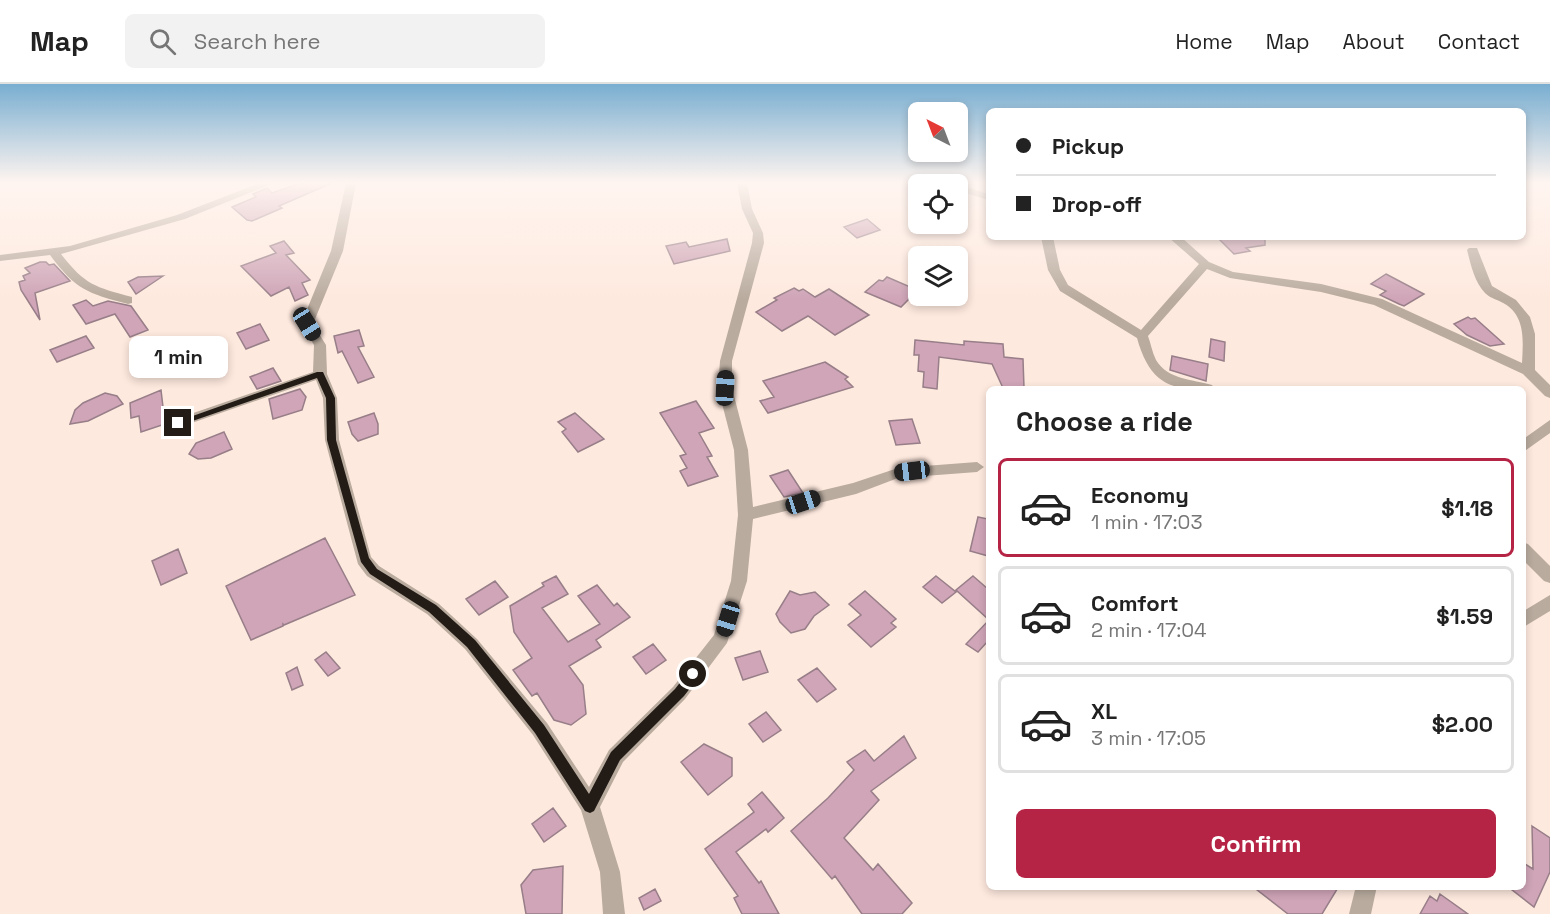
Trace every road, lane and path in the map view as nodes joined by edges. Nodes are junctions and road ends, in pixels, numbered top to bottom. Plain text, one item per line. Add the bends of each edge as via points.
1 (165, 222) edge
2 (342, 222) edge
3 (753, 222) edge
4 (1048, 240) edge
5 (1177, 240) edge
6 (1473, 250) dead end
7 (53, 251) junction
8 (0, 258) edge
9 (1205, 264) junction
10 (128, 300) dead end
11 (1142, 336) junction
12 (1528, 371) junction
13 (320, 374) junction
14 (1198, 386) edge
15 (1550, 393) edge
16 (178, 423) dead end
17 (1550, 425) edge
18 (1526, 445) edge
19 (977, 467) dead end
20 (746, 515) junction
21 (1526, 552) edge
22 (1550, 576) edge
23 (1550, 602) edge
24 (1526, 618) edge
25 (590, 806) junction
26 (1366, 890) edge
27 (614, 914) edge
28 (1360, 914) edge

1 - 7 street
2 - 13 street via 336,251 307,324 320,345
3 - 20 street via 759,243 726,362 725,388 741,450
4 - 11 street via 1054,271 1064,288
5 - 9 street
6 - 12 street via 1488,290 1523,312 1530,330
7 - 8 street
7 - 10 street via 71,275 89,289
9 - 11 street
9 - 12 street via 1230,275 1321,288 1378,302
11 - 14 street via 1147,355 1159,373 1169,380
12 - 15 street
13 - 16 street
13 - 25 street via 330,398 332,440 364,560 373,572 432,609 471,644 540,729
17 - 18 street
19 - 20 street via 898,473 856,488
20 - 25 street via 739,581 722,638 680,693 616,756
21 - 22 street
23 - 24 street
25 - 27 street via 610,872
26 - 28 street

